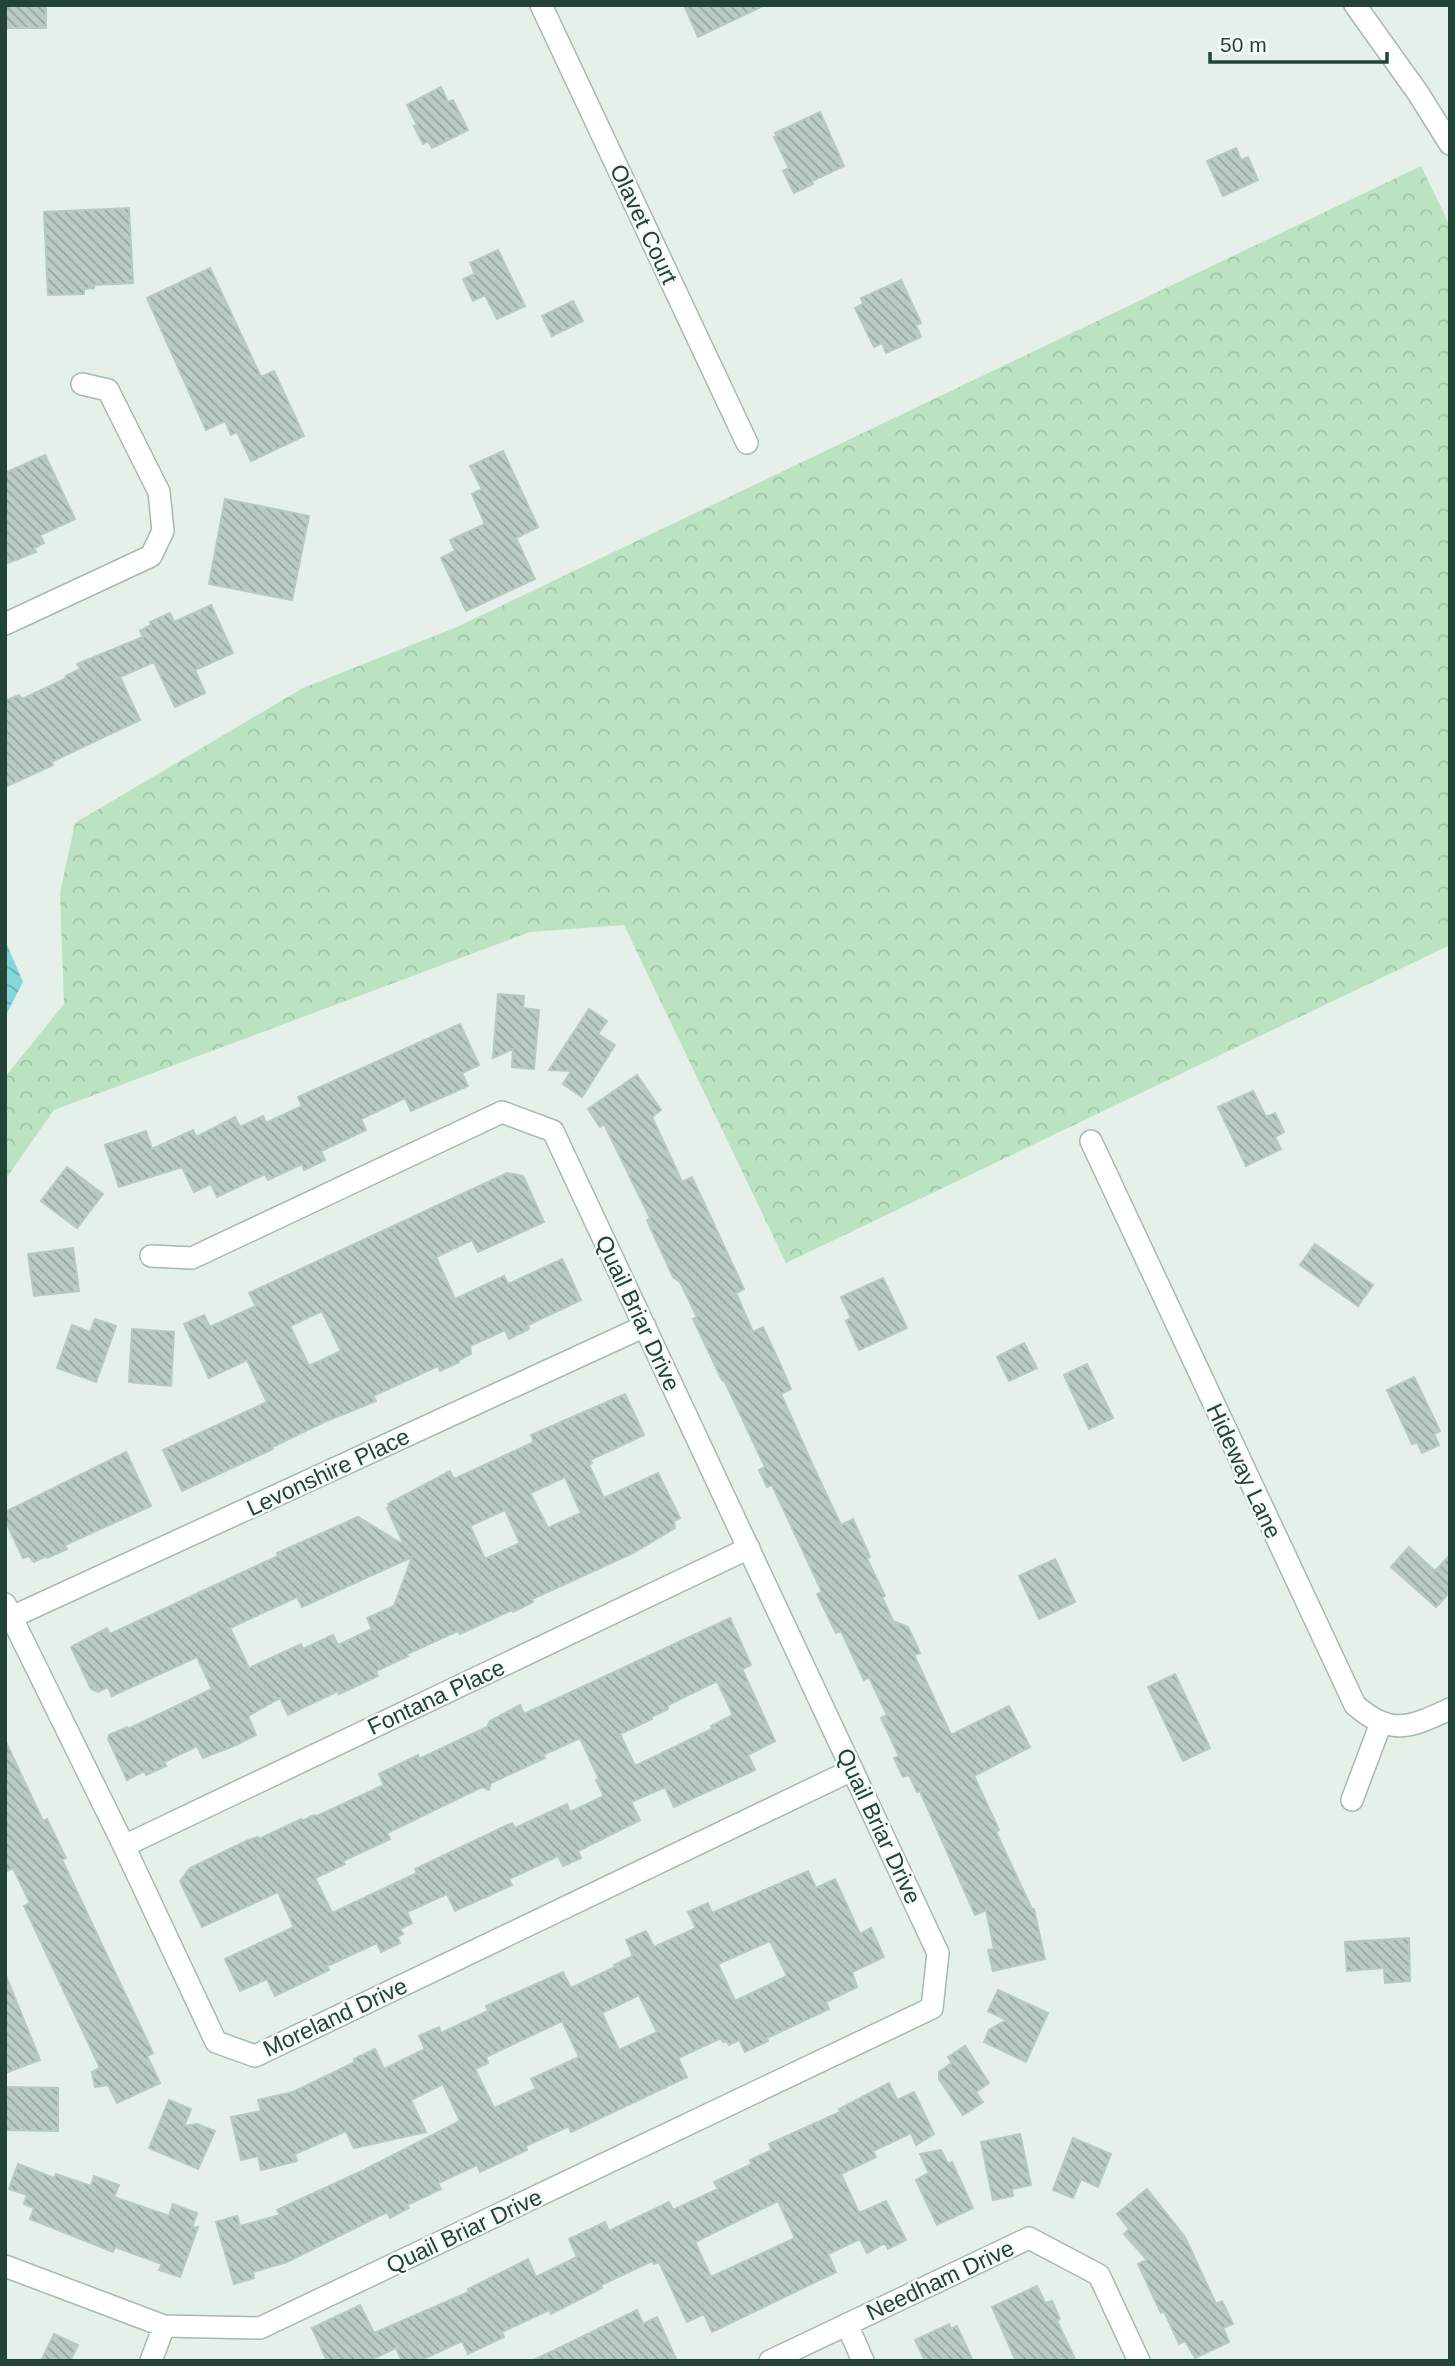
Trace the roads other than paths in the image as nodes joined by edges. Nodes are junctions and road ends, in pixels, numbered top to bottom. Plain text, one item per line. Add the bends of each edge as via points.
1 (541, 5) edge
2 (1354, 5) edge
3 (1450, 144) edge
4 (82, 384) dead end
5 (747, 443) dead end
6 (5, 624) edge
7 (1091, 1141) dead end
8 (151, 1256) dead end
9 (645, 1326) junction
10 (749, 1548) junction
11 (8, 1611) edge
12 (1450, 1709) edge
13 (1381, 1723) junction
14 (852, 1770) junction
15 (1352, 1800) dead end
16 (124, 1846) junction
17 (5, 2266) edge
18 (847, 2324) junction
19 (164, 2326) junction
20 (151, 2361) edge
21 (771, 2361) edge
22 (863, 2361) edge
23 (1139, 2361) edge

1 - 5 street, Olavet Court
2 - 3 street
4 - 6 street via 108,390 159,492 163,531 152,556
7 - 13 street, Hideway Lane via 1348,1693 1355,1705
8 - 9 street, Quail Briar Drive via 192,1258 502,1112 553,1131
9 - 10 street, Quail Briar Drive
9 - 11 street, Levonshire Place
10 - 14 street, Quail Briar Drive
10 - 16 street, Fontana Place
11 - 16 street, Moreland Drive
12 - 13 street via 1414,1725
13 - 15 street
14 - 16 street, Moreland Drive via 254,2056 216,2042
14 - 19 street, Quail Briar Drive via 938,1953 932,2008 260,2328
17 - 19 street, Quail Briar Drive
18 - 21 street, Needham Drive
18 - 22 street
18 - 23 street, Needham Drive via 1029,2238 1100,2275
19 - 20 street

